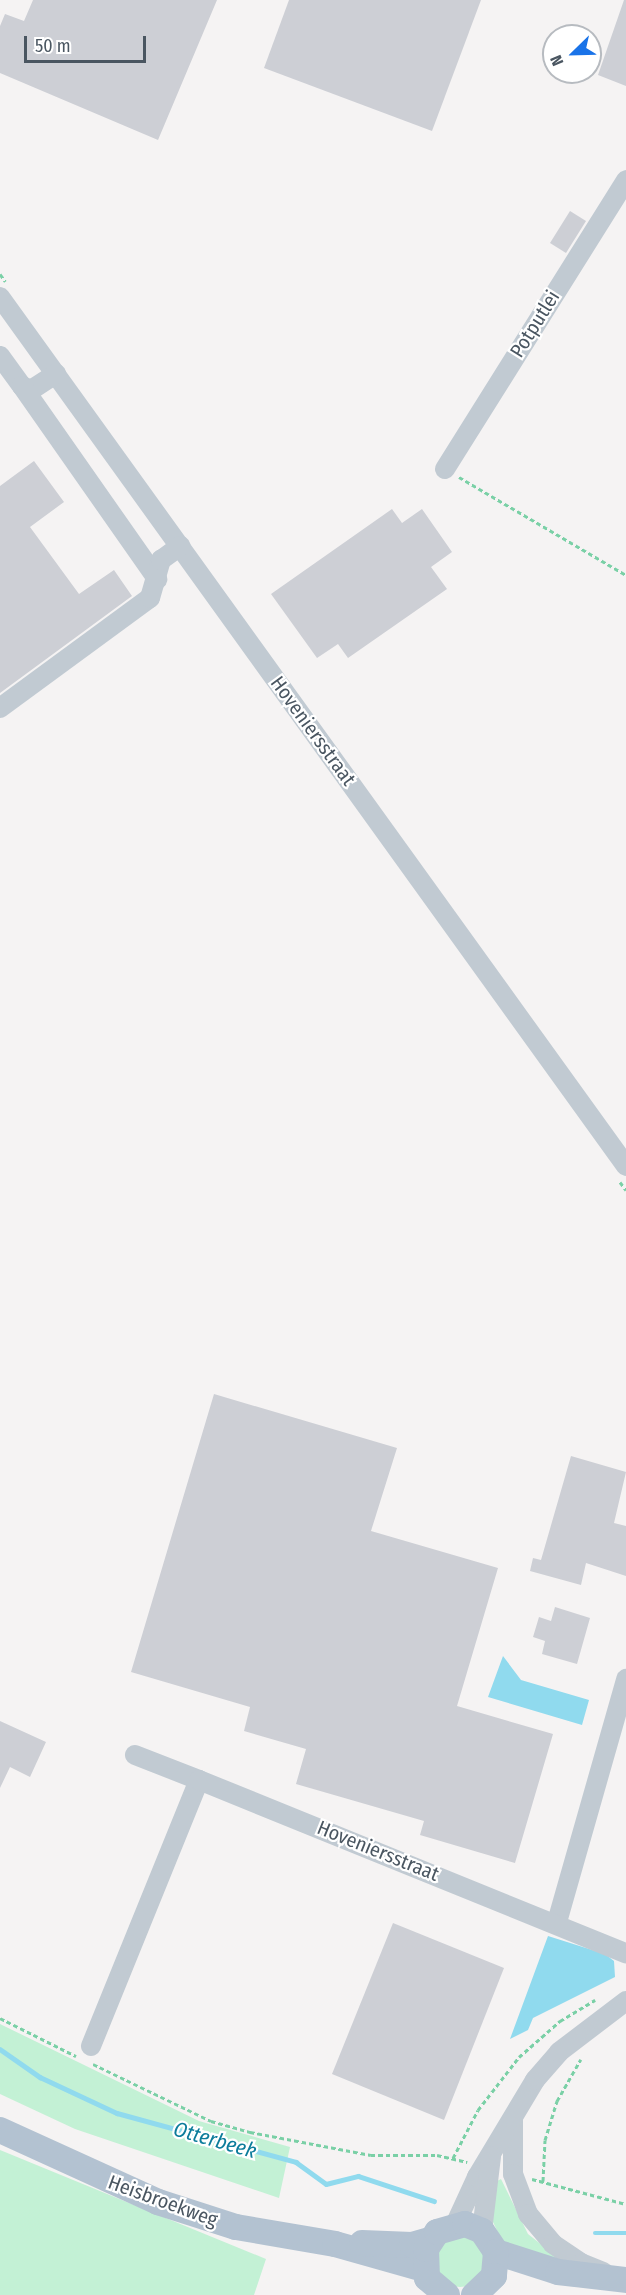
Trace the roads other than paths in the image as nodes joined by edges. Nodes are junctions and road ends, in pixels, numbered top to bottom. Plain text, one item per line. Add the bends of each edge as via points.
1 (626, 180) edge
2 (0, 297) edge
3 (0, 356) edge
4 (56, 374) junction
5 (22, 386) junction
6 (445, 469) road end
7 (180, 546) junction
8 (157, 579) junction
9 (0, 708) edge
10 (626, 1166) edge
11 (626, 1679) edge
12 (135, 1755) dead end
13 (200, 1780) junction
14 (557, 1922) junction
15 (626, 1953) edge
16 (626, 2001) edge
17 (91, 2046) dead end
18 (513, 2116) junction
19 (0, 2130) edge
20 (491, 2155) junction
21 (455, 2224) junction
22 (482, 2232) junction
23 (430, 2240) junction
24 (335, 2244) junction
25 (495, 2264) junction
26 (424, 2269) junction
27 (623, 2280) edge
28 (442, 2294) edge
29 (474, 2295) edge

1 - 6 street, Potputlei
2 - 4 street, Hoveniersstraat
3 - 5 street
4 - 5 street via 39,388
4 - 7 street, Hoveniersstraat
5 - 8 street
7 - 8 street via 161,560
7 - 10 street, Hoveniersstraat
8 - 9 street via 150,598
11 - 14 street
12 - 13 street, Hoveniersstraat
13 - 14 street, Hoveniersstraat
13 - 17 street
14 - 15 street, Hoveniersstraat
16 - 18 street via 559,2052 535,2080
18 - 20 street
18 - 27 street via 513,2174 528,2214 554,2244 581,2263
19 - 24 main road, Heisbroekweg via 158,2202 236,2227
20 - 21 street
20 - 22 street
21 - 22 main road
21 - 23 main road, Heisbroekweg
22 - 25 main road
23 - 24 main road, Heisbroekweg via 412,2245
23 - 26 main road
24 - 26 main road, Heisbroekweg
25 - 27 main road
25 - 29 main road
26 - 28 main road

